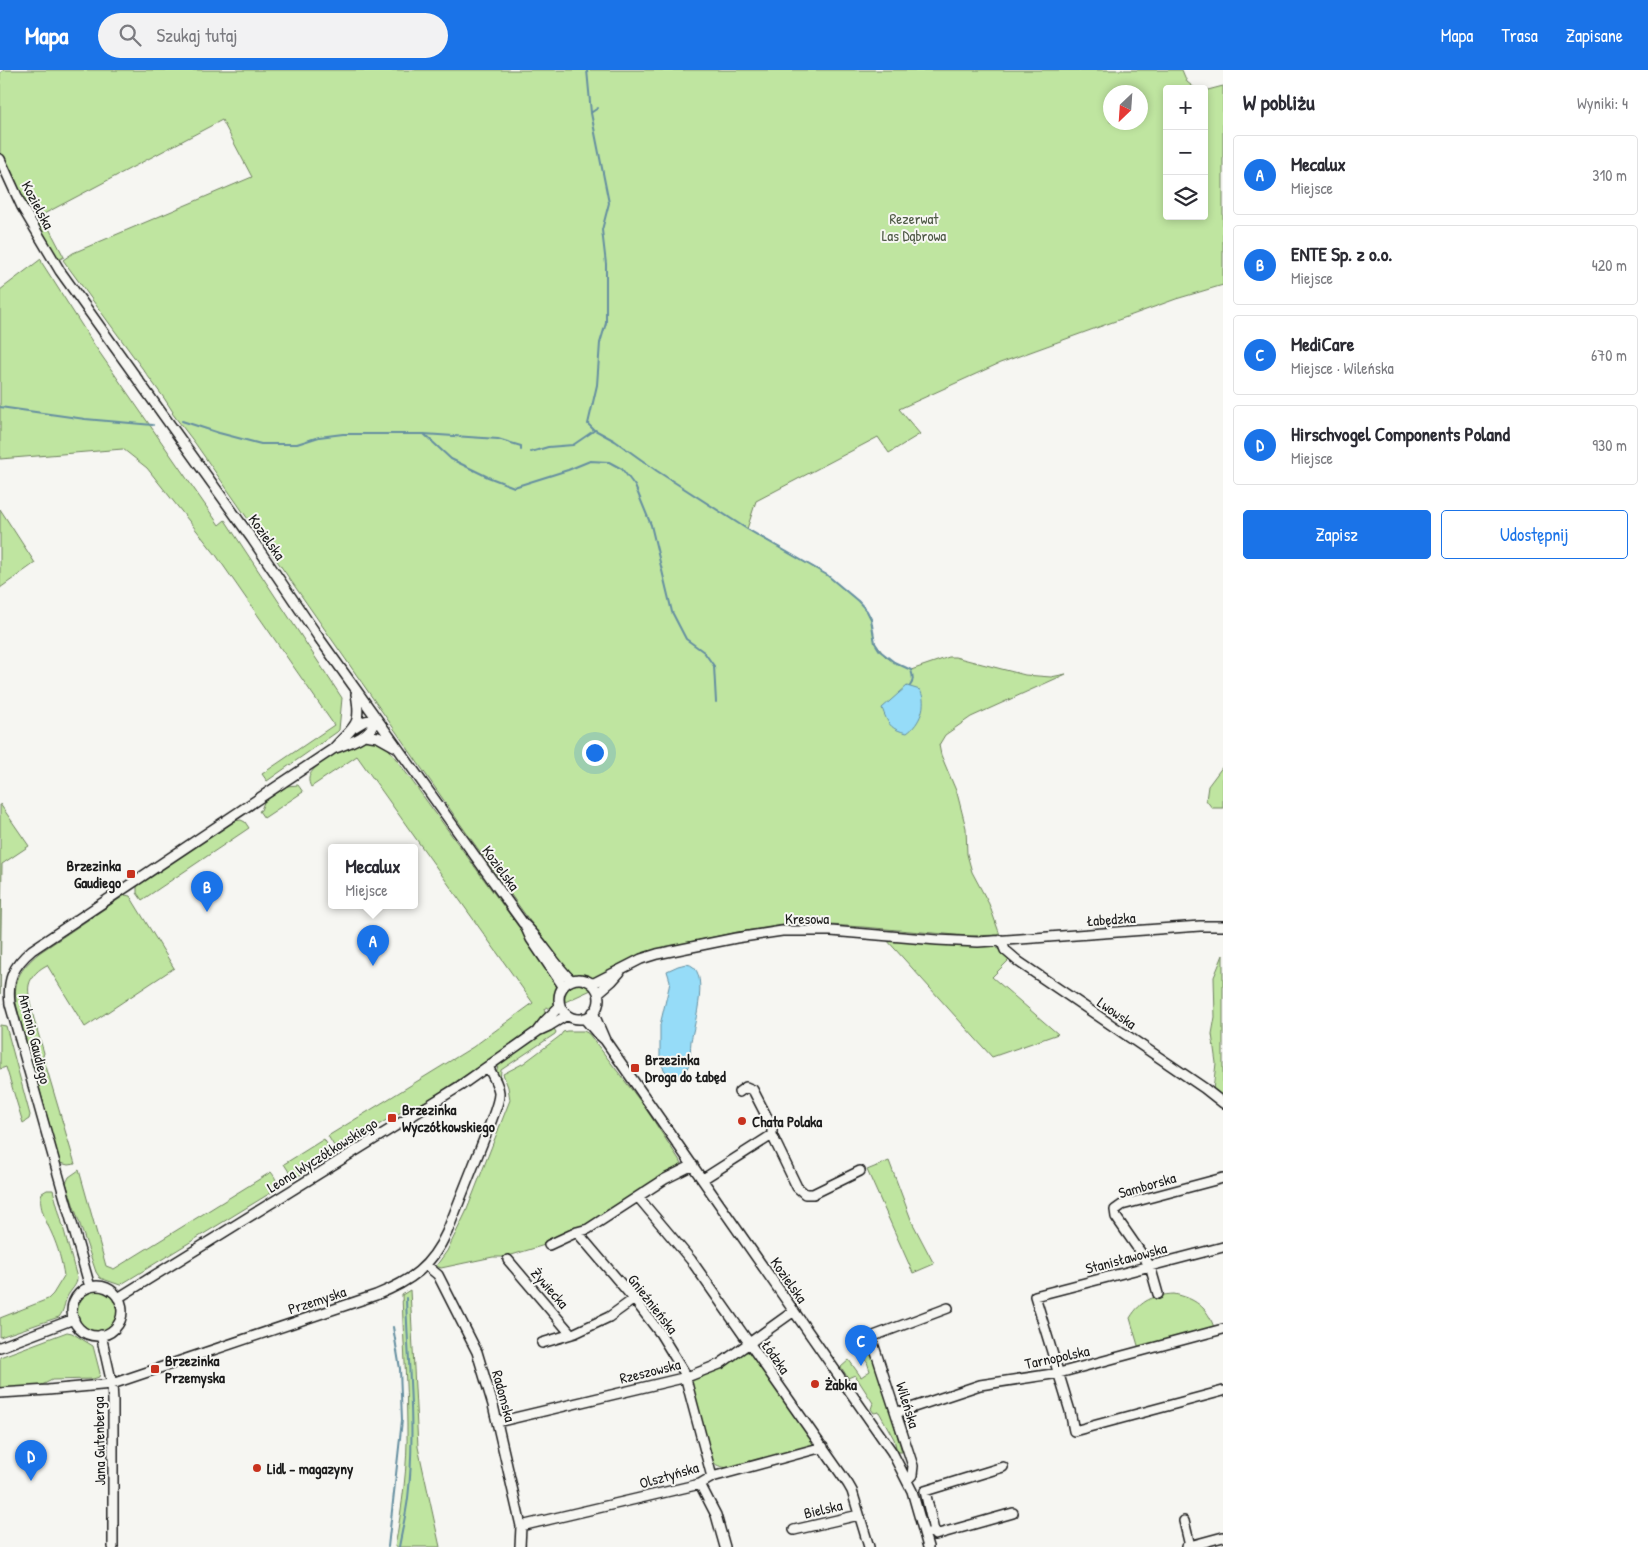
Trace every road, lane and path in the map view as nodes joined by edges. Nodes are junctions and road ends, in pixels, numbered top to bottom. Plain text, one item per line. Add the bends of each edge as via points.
1 (0, 159) edge
2 (356, 691) junction
3 (376, 719) junction
4 (355, 727) junction
5 (364, 735) junction
6 (396, 748) junction
7 (333, 749) junction
8 (524, 923) junction
9 (1223, 926) edge
10 (1001, 940) junction
11 (620, 972) junction
12 (571, 980) junction
13 (592, 984) junction
14 (563, 986) junction
15 (598, 993) junction
16 (560, 1006) junction
17 (593, 1012) junction
18 (567, 1015) junction
19 (584, 1018) junction
20 (538, 1030) junction
21 (605, 1040) junction
22 (488, 1067) junction
23 (739, 1092) dead end
24 (1223, 1103) edge
25 (772, 1134) junction
26 (693, 1165) junction
27 (860, 1171) dead end
28 (1223, 1178) edge
29 (703, 1179) junction
30 (638, 1197) junction
31 (577, 1232) junction
32 (549, 1245) dead end
33 (1223, 1247) edge
34 (508, 1260) dead end
35 (426, 1265) junction
36 (1150, 1266) junction
37 (90, 1287) junction
38 (1158, 1294) dead end
39 (118, 1298) junction
40 (634, 1299) junction
41 (948, 1308) dead end
42 (794, 1311) junction
43 (74, 1319) junction
44 (1223, 1329) edge
45 (571, 1334) junction
46 (101, 1335) junction
47 (542, 1343) dead end
48 (750, 1343) junction
49 (0, 1347) edge
50 (1059, 1373) junction
51 (687, 1377) junction
52 (112, 1384) junction
53 (1223, 1391) edge
54 (0, 1393) edge
55 (896, 1413) junction
56 (497, 1422) junction
57 (824, 1447) junction
58 (708, 1460) junction
59 (1003, 1467) dead end
60 (730, 1472) junction
61 (712, 1476) junction
62 (907, 1480) junction
63 (700, 1484) junction
64 (1014, 1513) dead end
65 (859, 1515) junction
66 (1184, 1521) dead end
67 (521, 1526) junction
68 (794, 1530) dead end
69 (930, 1533) junction
70 (1223, 1537) edge
71 (1188, 1546) edge
72 (113, 1547) edge
73 (520, 1547) edge
74 (725, 1547) edge
75 (869, 1547) edge
76 (928, 1547) edge

1 - 2 street, Kozielska via 13,191 60,272 252,539
2 - 3 street, Kozielska
2 - 4 street via 359,712
3 - 4 street, Antonio Gaudiego
3 - 5 street, Antonio Gaudiego
3 - 6 street, Kozielska
4 - 7 street, Antonio Gaudiego
5 - 6 street via 378,737
5 - 7 street, Antonio Gaudiego
6 - 8 street, Kozielska
7 - 37 street, Antonio Gaudiego via 32,950 13,971 9,985 10,1004
8 - 12 street, Kozielska
8 - 14 street, Kozielska
9 - 10 street, Łabędzka
10 - 11 street, Kresowa via 955,942 830,931 782,931 657,954 641,959
10 - 24 street, Lwowska via 1019,962
11 - 13 street, Kresowa
11 - 15 street, Kresowa
12 - 13 street via 581,979
12 - 14 street
13 - 15 street
14 - 16 street
15 - 17 street via 598,1003
16 - 18 street
16 - 20 street, Leona Wyczółkowskiego
17 - 19 street
17 - 21 street, Kozielska
18 - 19 street
18 - 20 street, Leona Wyczółkowskiego
19 - 21 street, Kozielska
20 - 22 street, Leona Wyczółkowskiego
21 - 26 street, Kozielska
22 - 35 street, Przemyska via 499,1089 499,1101 447,1232
22 - 39 street, Leona Wyczółkowskiego
23 - 25 street via 746,1087 753,1090 772,1127
25 - 27 street via 802,1192 813,1194
25 - 29 street
26 - 29 street, Kozielska
26 - 30 street
28 - 36 street, Samborska via 1116,1209 1116,1217
29 - 42 street, Kozielska
30 - 31 street
30 - 48 street, Łódzka via 691,1260
31 - 32 street
31 - 40 street, Gnieźnieńska
33 - 36 street, Stanisławowska
34 - 45 street, Żywiecka
35 - 52 street, Przemyska via 406,1282 376,1295
35 - 56 street, Radomska via 438,1274 472,1339
36 - 38 street
36 - 50 street, Stanisławowska via 1035,1296
37 - 39 street via 108,1288
37 - 43 street via 76,1298 72,1308
39 - 46 street via 122,1310 119,1322
40 - 45 street via 609,1318
40 - 51 street, Gnieźnieńska
41 - 55 street, Wileńska via 872,1337
42 - 48 street, Rzeszowska
42 - 62 street, Kozielska via 892,1452
43 - 46 street via 85,1332
43 - 49 street
44 - 50 street, Tarnopolska
45 - 47 street
46 - 52 street, Jana Gutenberga
48 - 51 street, Rzeszowska via 720,1364
48 - 57 street, Łódzka
50 - 53 street via 1074,1430
50 - 55 street, Tarnopolska via 980,1386
51 - 56 street, Rzeszowska
51 - 58 street, Gnieźnieńska
52 - 54 street, Przemyska
52 - 72 street, Jana Gutenberga
55 - 62 street, Wileńska via 913,1466
56 - 67 street, Radomska
57 - 60 street, Olsztyńska
57 - 65 street, Łódzka via 848,1484
58 - 60 street via 714,1467
58 - 61 street, Gnieźnieńska
59 - 69 street via 925,1491
60 - 61 street, Olsztyńska
61 - 63 street, Olsztyńska
62 - 69 street, Kozielska
63 - 67 street, Olsztyńska
63 - 74 street via 716,1515
64 - 69 street via 935,1535
65 - 68 street, Bielska
65 - 75 street, Łódzka
66 - 71 street
67 - 73 street, Radomska
69 - 76 street, Kozielska
70 - 71 street

